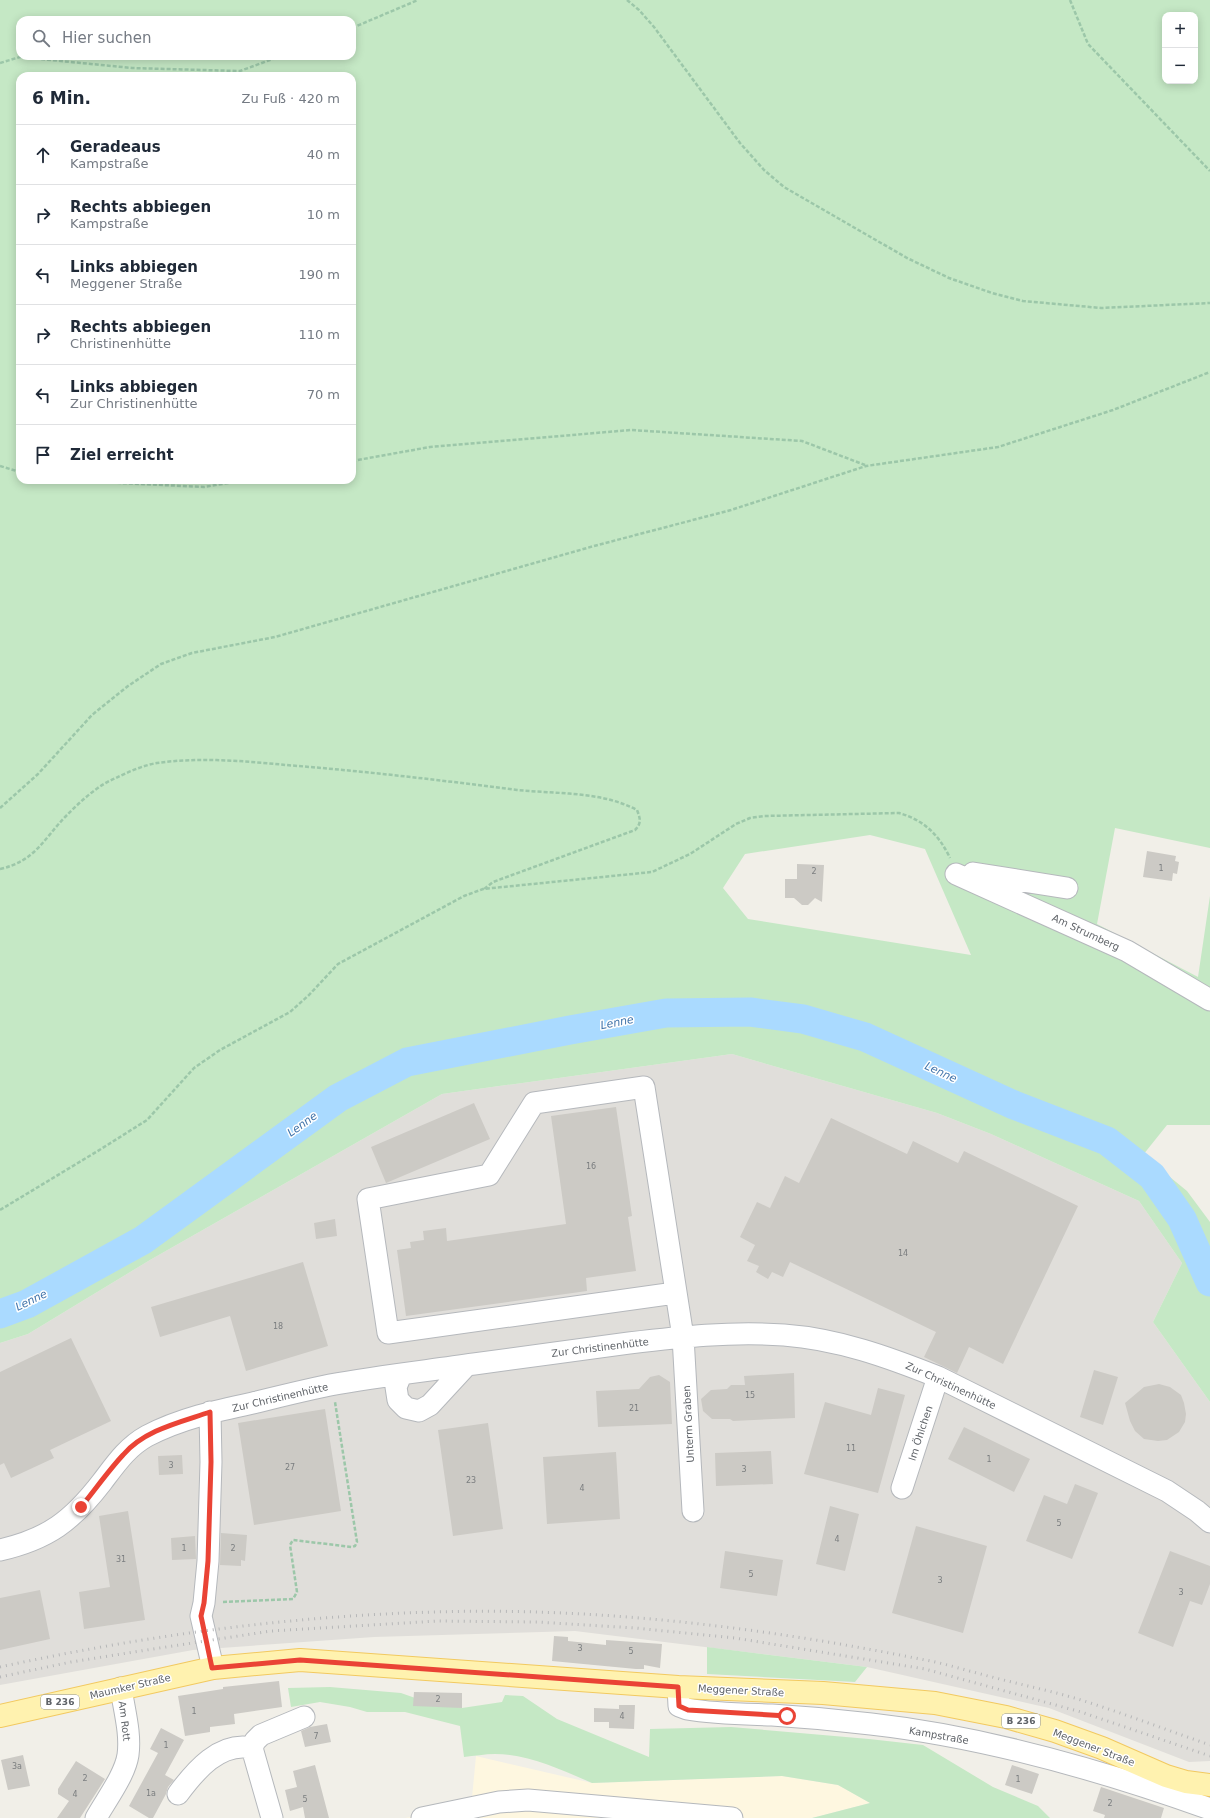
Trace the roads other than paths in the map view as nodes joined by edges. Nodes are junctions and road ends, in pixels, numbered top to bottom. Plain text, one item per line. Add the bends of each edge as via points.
1 (1067, 888) dead end
2 (1210, 1000) edge
3 (675, 1293) junction
4 (683, 1337) junction
5 (466, 1366) junction
6 (401, 1375) junction
7 (938, 1377) junction
8 (210, 1412) junction
9 (902, 1488) dead end
10 (693, 1511) dead end
11 (1210, 1522) edge
12 (0, 1550) edge
13 (212, 1668) junction
14 (678, 1687) junction
15 (121, 1688) junction
16 (0, 1716) edge
17 (304, 1717) dead end
18 (252, 1748) junction
19 (1210, 1785) edge
20 (178, 1794) dead end
21 (1210, 1809) edge
22 (96, 1818) edge
23 (272, 1818) edge
24 (422, 1818) edge
25 (732, 1818) edge

1 - 2 street, Am Strumberg via 970,872 956,874 1127,951
3 - 3 street, Unterm Graben via 644,1087 534,1104 489,1176 368,1199 388,1333
3 - 4 street, Unterm Graben
4 - 5 street, Zur Christinenhütte
4 - 7 street, Zur Christinenhütte via 736,1333 786,1335 836,1343 883,1355
4 - 10 street, Unterm Graben
5 - 6 street, Zur Christinenhütte
5 - 6 street via 430,1405 419,1411 406,1408 398,1400 396,1387
6 - 8 street, Zur Christinenhütte via 332,1385
7 - 9 street, Im Öhlchen
7 - 11 street, Zur Christinenhütte via 1167,1491 1197,1510
8 - 12 street, Zur Christinenhütte via 146,1436 123,1454 81,1507 56,1530 41,1538
8 - 13 street via 210,1492 204,1603 201,1616
13 - 14 main road, Meggener Straße / B 236 via 300,1660
13 - 15 main road, Maumker Straße / B 236
14 - 19 main road, Meggener Straße / B 236 via 886,1698 964,1708 1055,1731 1166,1776
14 - 21 street, Kampstraße via 679,1706 688,1710 872,1724 932,1733 1057,1761
15 - 16 main road, Maumker Straße / B 236
15 - 22 street, Am Rott via 129,1736 128,1756 123,1772
17 - 18 street via 261,1735
18 - 20 street via 241,1747 212,1758 197,1770
18 - 23 street
24 - 25 street via 499,1802 528,1800

